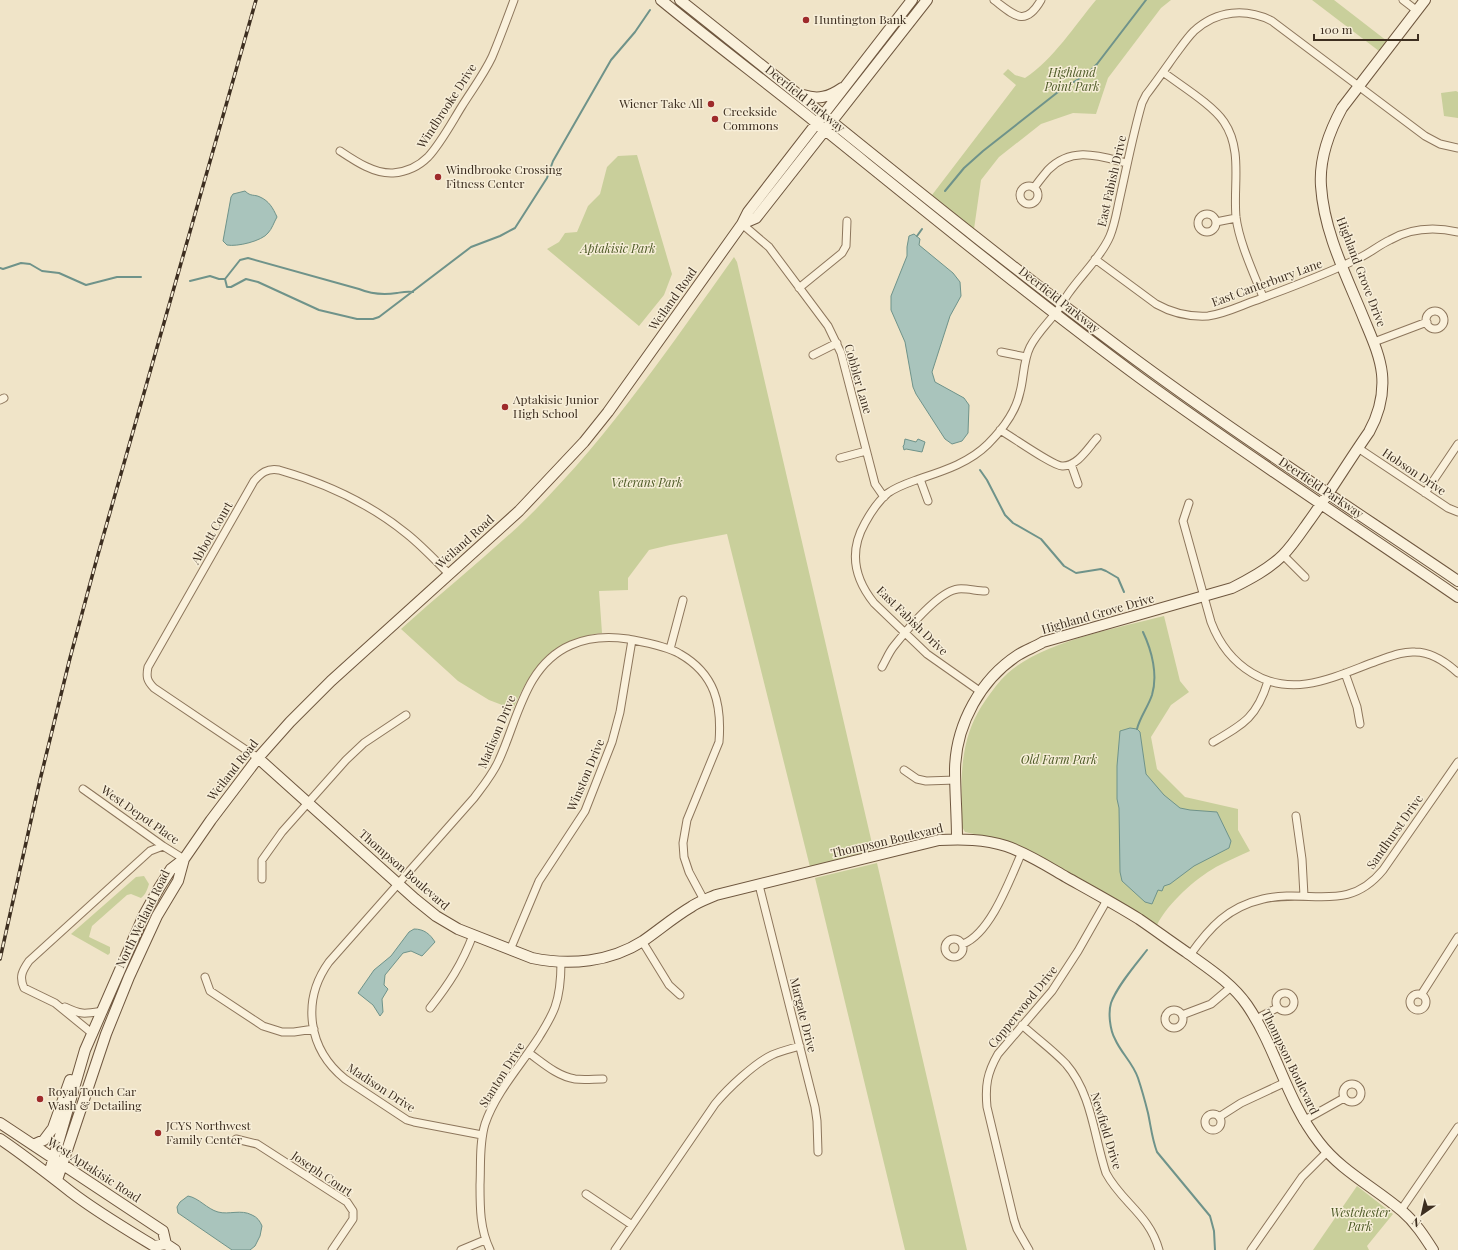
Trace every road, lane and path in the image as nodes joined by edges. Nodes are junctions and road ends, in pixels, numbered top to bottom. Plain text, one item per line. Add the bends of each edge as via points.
1 (514, 0) edge
2 (661, 0) edge
3 (680, 0) edge
4 (912, 0) edge
5 (927, 0) edge
6 (994, 0) edge
7 (1041, 0) edge
8 (1403, 0) edge
9 (1425, 0) edge
10 (1416, 10) junction
11 (1163, 72) junction
12 (845, 86) junction
13 (1358, 86) junction
14 (796, 93) junction
15 (823, 115) junction
16 (832, 121) junction
17 (816, 123) junction
18 (825, 130) junction
19 (1458, 148) edge
20 (340, 151) dead end
21 (1128, 163) junction
22 (1034, 188) dead end
23 (1236, 218) junction
24 (847, 222) dead end
25 (1216, 222) dead end
26 (742, 224) junction
27 (1458, 232) edge
28 (1095, 259) junction
29 (1342, 266) junction
30 (799, 288) junction
31 (1263, 297) junction
32 (1062, 304) junction
33 (1055, 314) junction
34 (1427, 322) dead end
35 (1374, 342) junction
36 (837, 343) junction
37 (1001, 352) dead end
38 (814, 355) dead end
39 (1026, 357) junction
40 (1000, 430) junction
41 (1097, 438) dead end
42 (1458, 444) edge
43 (1358, 448) junction
44 (866, 451) junction
45 (840, 458) dead end
46 (1070, 464) junction
47 (920, 479) junction
48 (1078, 484) dead end
49 (1425, 493) junction
50 (1328, 494) junction
51 (884, 497) junction
52 (928, 501) dead end
53 (1189, 502) dead end
54 (1321, 503) junction
55 (1458, 512) edge
56 (1283, 555) junction
57 (449, 574) junction
58 (1305, 577) dead end
59 (1458, 581) edge
60 (985, 592) dead end
61 (1205, 597) junction
62 (1458, 597) edge
63 (683, 600) dead end
64 (906, 633) junction
65 (632, 640) junction
66 (670, 649) junction
67 (882, 667) dead end
68 (1345, 673) junction
69 (1458, 673) edge
70 (1268, 681) junction
71 (981, 692) junction
72 (406, 715) dead end
73 (1360, 724) dead end
74 (1213, 742) dead end
75 (258, 758) junction
76 (1458, 762) edge
77 (904, 770) dead end
78 (956, 780) junction
79 (83, 789) dead end
80 (308, 803) junction
81 (1296, 816) dead end
82 (957, 839) junction
83 (163, 846) junction
84 (1022, 852) junction
85 (184, 859) junction
86 (262, 879) dead end
87 (398, 884) junction
88 (759, 885) junction
89 (1304, 896) junction
90 (704, 900) junction
91 (1107, 900) junction
92 (473, 935) junction
93 (1458, 937) edge
94 (642, 941) junction
95 (962, 944) dead end
96 (510, 950) junction
97 (1190, 955) junction
98 (561, 962) junction
99 (205, 977) dead end
100 (1231, 987) junction
101 (680, 995) dead end
102 (1421, 995) dead end
103 (55, 1003) junction
104 (430, 1008) dead end
105 (1277, 1008) dead end
106 (103, 1010) junction
107 (1182, 1015) dead end
108 (1256, 1019) junction
109 (1022, 1026) junction
110 (314, 1029) junction
111 (93, 1034) junction
112 (800, 1046) junction
113 (529, 1053) junction
114 (603, 1078) dead end
115 (1286, 1082) junction
116 (1344, 1098) dead end
117 (1219, 1117) dead end
118 (1303, 1121) junction
119 (0, 1123) edge
120 (1458, 1126) edge
121 (482, 1135) junction
122 (0, 1139) edge
123 (236, 1139) dead end
124 (33, 1145) junction
125 (818, 1152) dead end
126 (1327, 1152) junction
127 (58, 1162) junction
128 (53, 1177) junction
129 (586, 1194) dead end
130 (1401, 1210) junction
131 (632, 1225) junction
132 (486, 1240) junction
133 (164, 1247) edge
134 (175, 1250) edge
135 (332, 1250) edge
136 (461, 1250) edge
137 (490, 1250) edge
138 (615, 1250) edge
139 (1029, 1250) edge
140 (1159, 1250) edge
141 (1251, 1250) edge
142 (1433, 1250) edge

1 - 20 street, Windbrooke Drive via 492,58 446,132 417,166 405,171 381,172 354,161
2 - 17 main road, Deerfield Parkway
3 - 14 main road, Deerfield Parkway
4 - 12 main road, Weiland Road
5 - 16 main road, Weiland Road
6 - 7 street via 1012,14 1023,18 1034,11
8 - 10 street
9 - 10 main road, Highland Grove Drive
10 - 13 main road, Highland Grove Drive
11 - 13 street, East Fabish Drive via 1193,32 1218,16 1239,12 1262,16 1272,21
11 - 21 street, East Fabish Drive via 1142,103
11 - 23 street via 1216,112 1230,132 1235,154
12 - 14 main road via 820,98
12 - 15 main road, Weiland Road
13 - 19 street, East Fabish Drive via 1425,136 1440,144
13 - 29 main road, Highland Grove Drive via 1332,126 1321,166 1324,209
14 - 15 main road, Deerfield Parkway
15 - 16 main road, Deerfield Parkway
15 - 17 main road, Weiland Road
16 - 18 main road, Weiland Road
16 - 32 main road, Deerfield Parkway
17 - 18 main road, Deerfield Parkway
17 - 26 main road, Weiland Road via 748,212
18 - 26 main road, Weiland Road via 756,218
18 - 33 main road, Deerfield Parkway
21 - 22 street via 1097,155 1076,155 1060,161 1048,170
21 - 28 street, East Fabish Drive via 1110,236
23 - 25 street
23 - 31 street via 1245,253
24 - 30 street via 846,246 842,253
26 - 30 street, Cobbler Lane via 769,247
26 - 57 main road, Weiland Road via 584,442 519,511
27 - 29 street, East Canterbury Lane via 1423,229 1402,234
28 - 31 street, East Canterbury Lane via 1156,304 1173,312 1210,316
28 - 32 street, East Fabish Drive
29 - 31 street, East Canterbury Lane
29 - 35 main road, Highland Grove Drive
30 - 36 street, Cobbler Lane via 828,326
32 - 33 street, East Fabish Drive
32 - 50 main road, Deerfield Parkway via 1174,387
33 - 39 street, East Fabish Drive via 1034,340
33 - 54 main road, Deerfield Parkway via 1230,442
34 - 35 street
35 - 43 main road, Highland Grove Drive via 1382,373 1380,408
36 - 38 street
36 - 44 street, Cobbler Lane
37 - 39 street
39 - 40 street, East Fabish Drive via 1016,405
40 - 46 street via 1051,462 1061,466
40 - 47 street, East Fabish Drive via 969,459
41 - 46 street via 1081,458
42 - 49 street
43 - 49 street, Hobson Drive
43 - 50 main road, Highland Grove Drive
44 - 45 street
44 - 51 street, Cobbler Lane via 875,484
46 - 48 street
47 - 51 street, East Fabish Drive via 899,486
47 - 52 street
49 - 55 street, Hobson Drive
50 - 54 main road, Highland Grove Drive
50 - 59 main road, Deerfield Parkway
51 - 64 street, East Fabish Drive via 873,510 859,536 856,564 868,595
53 - 61 street via 1183,522
54 - 56 main road, Highland Grove Drive
54 - 62 main road, Deerfield Parkway
56 - 58 street
56 - 61 main road, Highland Grove Drive via 1245,582
57 - 75 main road, Weiland Road via 331,680
57 - 75 street, Abbott Court via 408,534 349,496 279,470 266,470 260,474 148,668 146,677 154,688
60 - 64 street via 958,589 950,591 928,608
61 - 70 street via 1211,622 1222,645 1236,662
61 - 71 main road, Highland Grove Drive via 1043,642 1012,660
63 - 66 street
64 - 67 street
64 - 71 street, East Fabish Drive via 927,654
65 - 66 street, Madison Drive
65 - 87 street, Madison Drive via 589,639 563,649 548,660 529,685 492,773 474,798
65 - 96 street, Winston Drive via 617,727 585,811 539,880
66 - 90 street, Madison Drive via 688,658 704,672 710,681 719,708 719,742 687,820 682,843 689,872
68 - 69 street via 1398,654 1417,652 1442,660
68 - 70 street via 1313,683 1284,684
68 - 73 street
70 - 74 street via 1264,696 1250,717 1242,725
71 - 78 main road, Highland Grove Drive via 970,709 960,734 955,768
72 - 80 street via 364,743
75 - 80 main road, Thompson Boulevard
75 - 85 main road, Weiland Road
76 - 89 street, Sandhurst Drive via 1375,880 1346,896
77 - 78 street via 926,781
78 - 82 main road, Highland Grove Drive
79 - 83 street, West Depot Place
80 - 86 street via 282,832 262,860
80 - 87 main road, Thompson Boulevard
81 - 89 street
82 - 84 main road, Thompson Boulevard via 989,842
82 - 88 main road, Thompson Boulevard via 940,840
83 - 85 street, West Depot Place
83 - 103 street via 150,851 28,961 21,976 24,988
84 - 91 main road, Thompson Boulevard
84 - 95 street via 993,913 974,938
85 - 106 main road, North Weiland Road via 171,869 144,915
85 - 127 main road, North Weiland Road via 178,881 157,916 129,977
87 - 92 main road, Thompson Boulevard via 446,922
87 - 110 street, Madison Drive via 323,970 312,1007
88 - 90 main road, Thompson Boulevard via 732,890
88 - 112 street, Margate Drive
89 - 97 street, Sandhurst Drive via 1264,899 1236,909 1205,934
90 - 94 main road, Thompson Boulevard
91 - 97 main road, Thompson Boulevard via 1141,920
91 - 109 street, Copperwood Drive via 1067,970
92 - 96 main road, Thompson Boulevard
92 - 104 street via 454,975
93 - 102 street
94 - 98 main road, Thompson Boulevard via 603,958
94 - 101 street via 669,985
96 - 98 main road, Thompson Boulevard via 532,958
97 - 100 main road, Thompson Boulevard
98 - 113 street, Stanton Drive via 561,981 556,1006
99 - 110 street via 210,991 263,1026 282,1032
100 - 107 street via 1211,1004
100 - 108 main road, Thompson Boulevard
103 - 106 street via 79,1014
103 - 111 street
105 - 108 street
106 - 111 main road, North Weiland Road
108 - 115 main road, Thompson Boulevard
109 - 139 street, Copperwood Drive via 993,1062 985,1092 1014,1220
109 - 140 street, Newfield Drive via 1066,1064 1082,1088 1106,1173 1111,1183 1146,1222
110 - 121 street, Madison Drive via 319,1047 336,1072 407,1120
111 - 124 main road via 82,1045 53,1128 44,1140
111 - 127 main road, North Weiland Road via 85,1050
112 - 125 street, Margate Drive via 816,1114
112 - 131 street via 771,1055 727,1090
113 - 114 street via 567,1077
113 - 121 street, Stanton Drive via 497,1100
115 - 117 street via 1241,1103
115 - 118 main road, Thompson Boulevard
116 - 118 street
118 - 126 main road, Thompson Boulevard
119 - 124 main road, West Aptakisic Road
120 - 130 street
121 - 132 street, Stanton Drive via 480,1218
122 - 128 main road, West Aptakisic Road
123 - 135 street, Joseph Court via 257,1144 347,1202 353,1211 353,1219
124 - 127 main road, West Aptakisic Road
126 - 130 main road, Thompson Boulevard via 1340,1165
126 - 141 street via 1302,1177
127 - 128 main road, North Weiland Road
127 - 133 main road, West Aptakisic Road via 164,1232
128 - 133 main road, West Aptakisic Road via 72,1193 154,1246
129 - 131 street
130 - 142 main road, Thompson Boulevard via 1419,1229
131 - 138 street
132 - 136 street
132 - 137 street, Stanton Drive
133 - 134 main road, West Aptakisic Road

